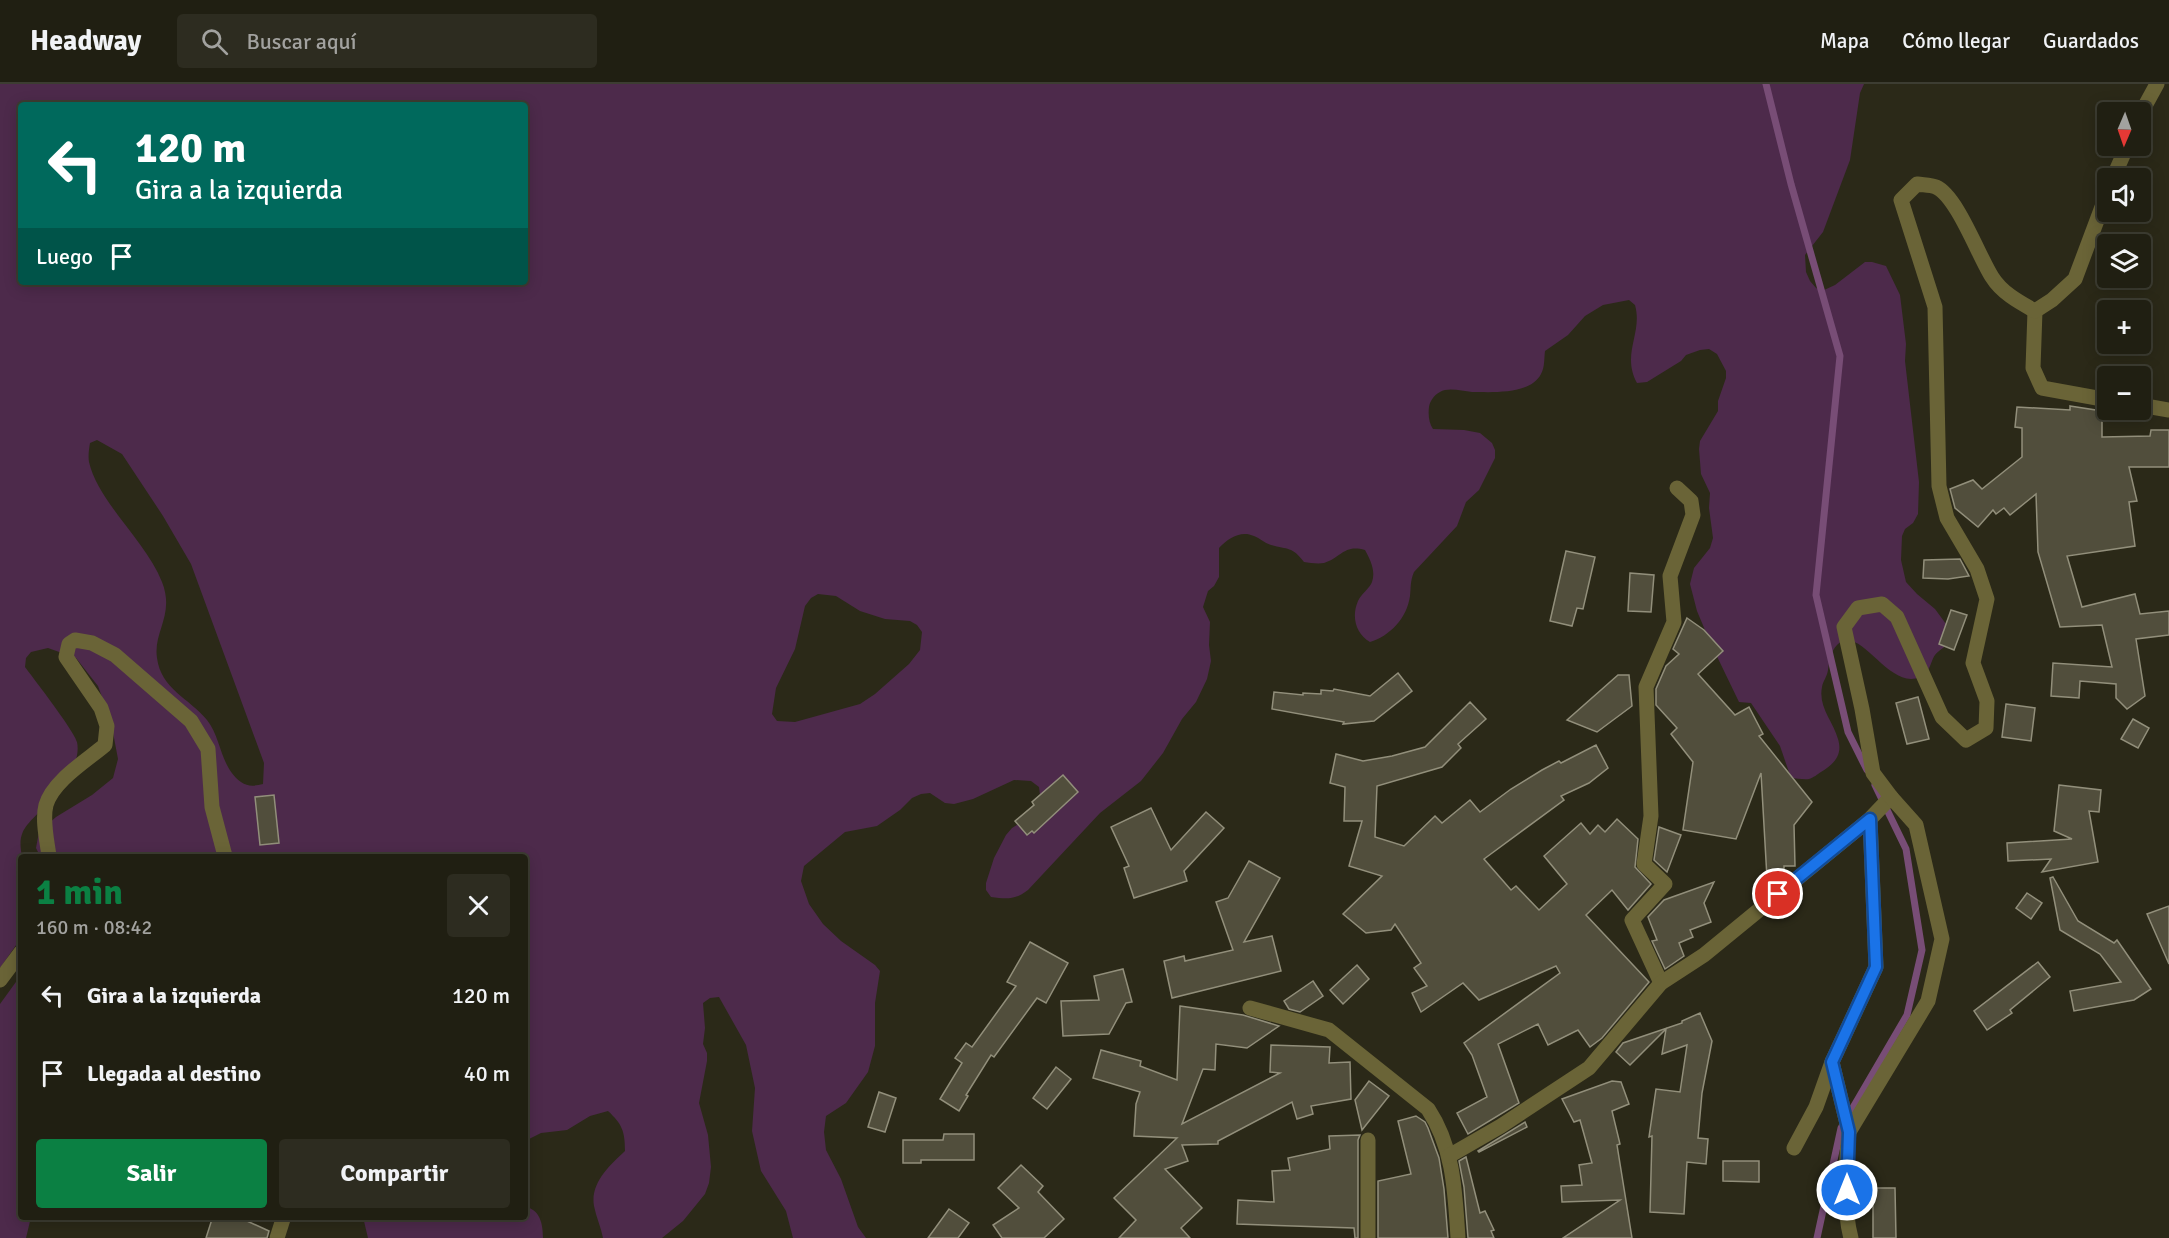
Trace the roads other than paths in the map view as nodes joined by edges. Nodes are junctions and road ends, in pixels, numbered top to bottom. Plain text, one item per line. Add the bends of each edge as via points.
1 (2157, 84) edge
2 (2147, 102) edge
3 (2097, 220) edge
4 (2035, 311) junction
5 (2097, 398) edge
6 (2151, 407) edge
7 (2169, 410) edge
8 (1677, 488) dead end
9 (1891, 798) junction
10 (1870, 819) junction
11 (49, 854) edge
12 (224, 854) edge
13 (18, 956) edge
14 (0, 980) edge
15 (1661, 983) junction
16 (1250, 1008) dead end
17 (1832, 1062) junction
18 (1849, 1132) junction
19 (1368, 1140) dead end
20 (1794, 1148) dead end
21 (1449, 1156) junction
22 (283, 1220) edge
23 (277, 1238) edge
24 (1368, 1238) edge
25 (1458, 1238) edge
26 (1851, 1238) edge

1 - 2 street
3 - 4 street via 2075,279
4 - 5 street via 2033,368 2042,388
4 - 9 street via 2010,297 1992,277 1954,205 1937,187 1917,184 1901,200 1935,307 1939,486 1947,518 1977,569 1987,599 1973,663 1987,701 1986,728 1966,740 1942,717 1897,617 1882,604 1858,608 1844,627 1873,772
6 - 7 street
8 - 15 street via 1691,501 1693,515 1670,576 1674,622 1646,687 1652,816 1644,864 1665,885 1632,920
9 - 10 street
9 - 18 street via 1916,825 1942,939 1928,1001
10 - 15 street via 1704,955
10 - 17 street via 1876,967
11 - 12 street via 46,806 54,788 105,745 107,726 101,708 66,657 69,644 75,640 92,643 115,655 191,721 208,749 212,807
13 - 14 street
15 - 21 street via 1589,1068
16 - 21 street via 1329,1030 1428,1109 1440,1126
17 - 18 street
17 - 20 street via 1816,1107
18 - 26 street
19 - 24 street
21 - 25 street
22 - 23 street

